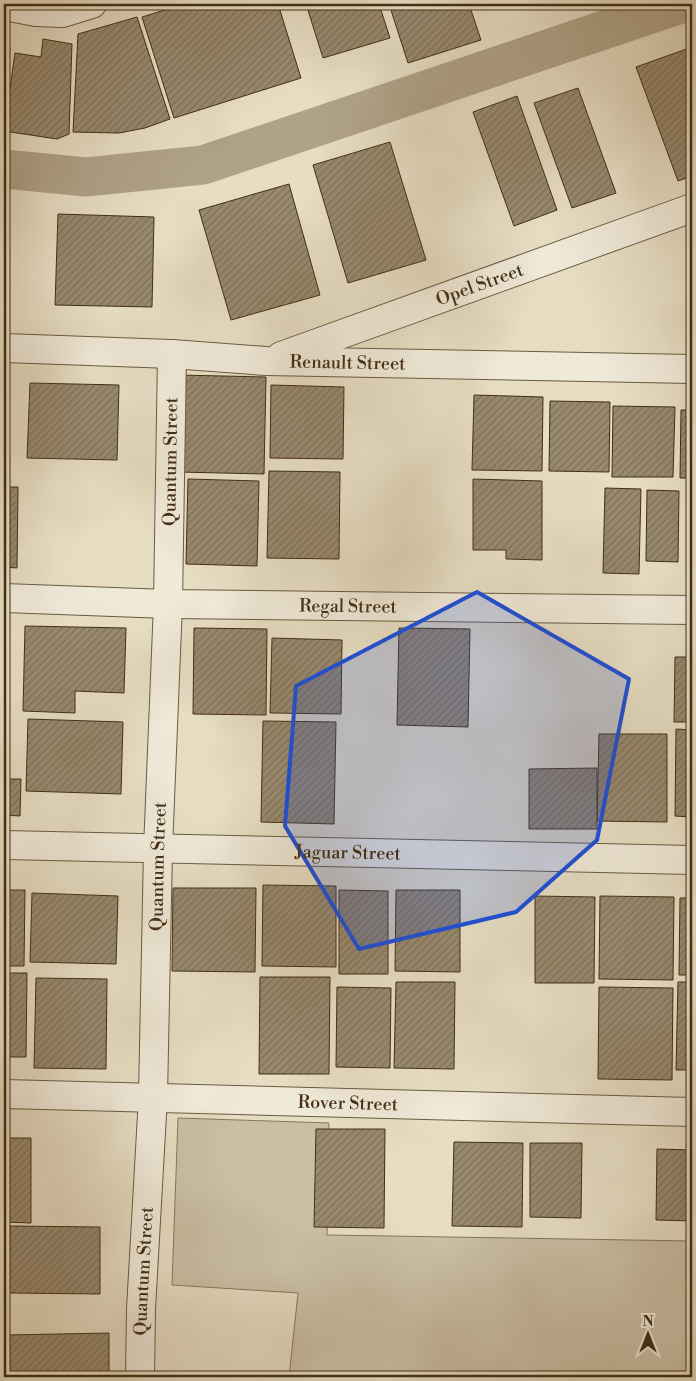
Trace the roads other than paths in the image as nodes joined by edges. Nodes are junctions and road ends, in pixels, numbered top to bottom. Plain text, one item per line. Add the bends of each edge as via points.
1 (92, 4) edge
2 (4, 6) edge
3 (692, 208) edge
4 (4, 348) edge
5 (172, 354) junction
6 (266, 361) junction
7 (692, 369) edge
8 (4, 598) edge
9 (168, 604) junction
10 (692, 610) edge
11 (4, 845) edge
12 (158, 848) junction
13 (692, 860) edge
14 (4, 1094) edge
15 (153, 1096) junction
16 (692, 1112) edge
17 (140, 1377) edge

1 - 2 street via 63,13
3 - 6 street, Opel Street
4 - 5 street, Renault Street
5 - 6 street, Renault Street
5 - 9 street, Quantum Street
6 - 7 street, Renault Street
8 - 9 street, Regal Street
9 - 10 street, Regal Street
9 - 12 street, Quantum Street
11 - 12 street, Jaguar Street
12 - 13 street, Jaguar Street
12 - 15 street, Quantum Street
14 - 15 street, Rover Street
15 - 16 street, Rover Street
15 - 17 street, Quantum Street

